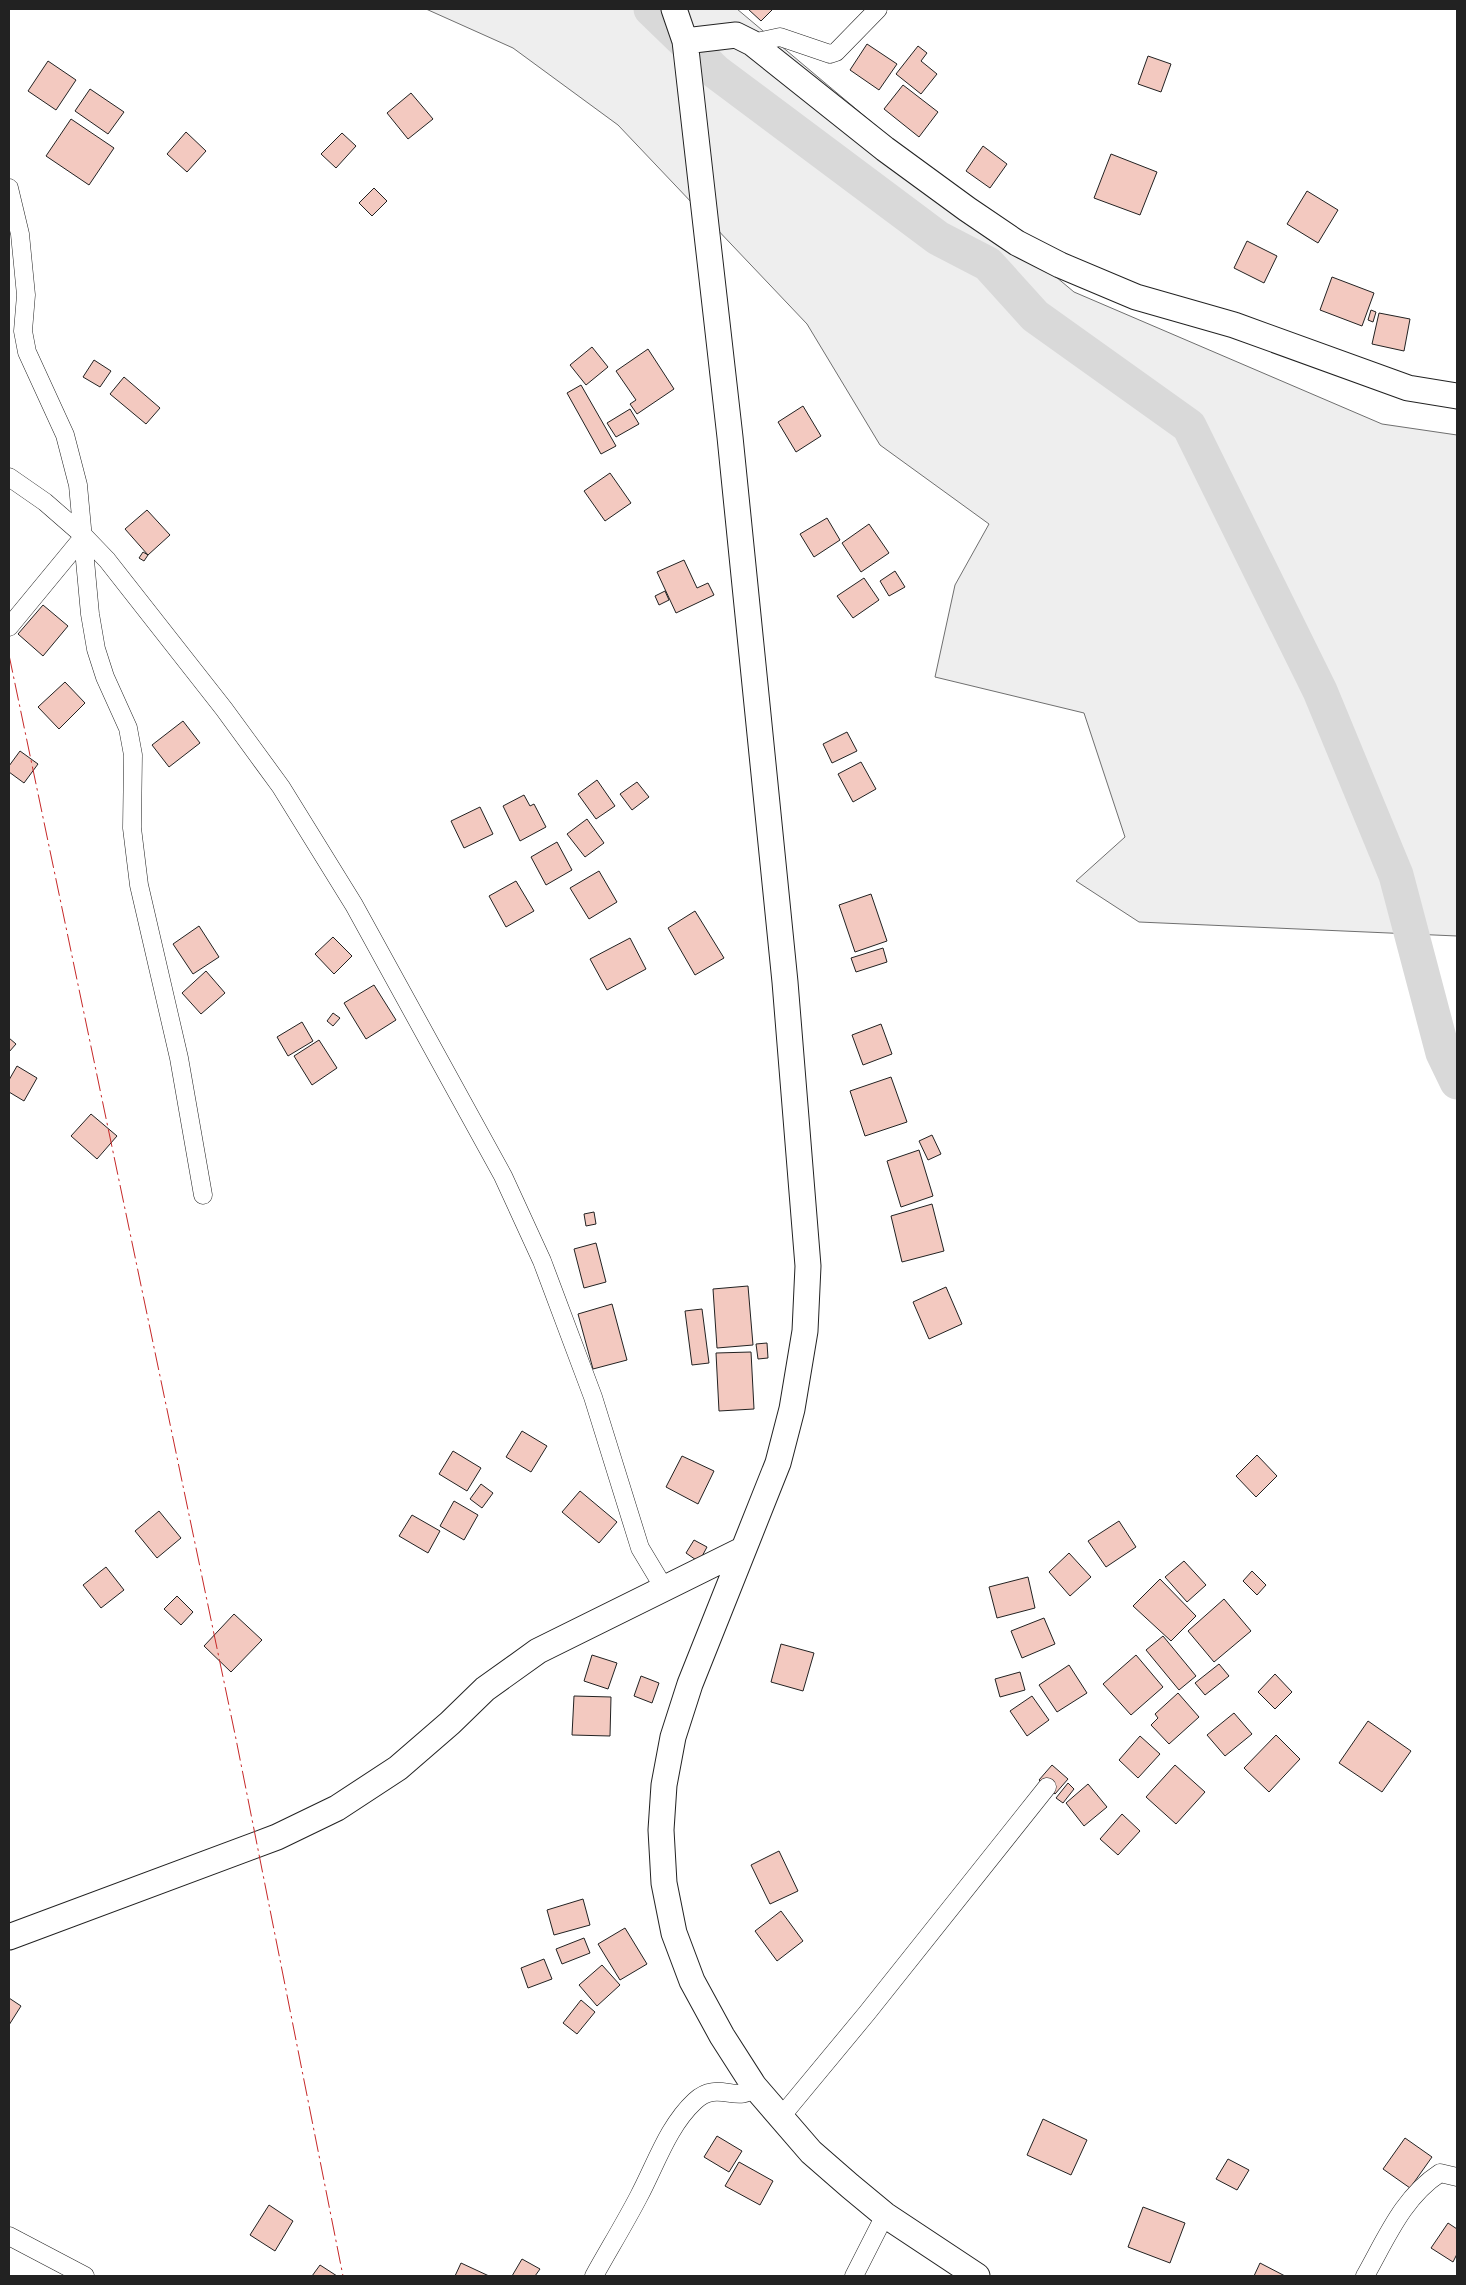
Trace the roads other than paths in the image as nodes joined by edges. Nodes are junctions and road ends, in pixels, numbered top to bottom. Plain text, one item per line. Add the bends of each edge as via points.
1 (674, 9) edge
2 (878, 9) edge
3 (685, 41) junction
4 (752, 44) junction
5 (9, 188) edge
6 (1457, 396) edge
7 (9, 477) edge
8 (84, 536) junction
9 (9, 627) edge
10 (203, 1195) dead end
11 (742, 1550) junction
12 (664, 1588) junction
13 (1046, 1787) dead end
14 (9, 1937) edge
15 (754, 2086) junction
16 (780, 2118) junction
17 (1457, 2177) edge
18 (885, 2215) junction
19 (9, 2236) edge
20 (85, 2276) edge
21 (594, 2276) edge
22 (854, 2276) edge
23 (977, 2276) edge
24 (1365, 2276) edge

1 - 3 main road
2 - 4 street via 836,52 830,54 780,37
3 - 4 main road via 736,35
3 - 11 main road via 730,437 785,982 808,1266 805,1330 792,1409 778,1463
4 - 6 main road via 967,209 1016,243 1060,265 1136,297 1234,325 1408,388
5 - 8 street via 20,234 26,295 23,331 27,352 65,435 78,485
7 - 8 street via 45,502
8 - 9 street
8 - 10 street via 96,649 128,728 133,755 132,828 139,885 179,1058
8 - 12 street via 224,709 281,787 397,982 503,1176 542,1261 592,1397 640,1548
11 - 12 main road
11 - 15 main road via 673,1737 664,1785 661,1830 664,1883 674,1933 692,1981
12 - 14 main road via 532,1655 485,1690 398,1768 337,1808 277,1837
13 - 16 street
15 - 16 main road
15 - 21 street via 750,2092 738,2095 726,2091 710,2093 695,2101 683,2115
16 - 18 main road via 811,2152
17 - 24 street via 1440,2173 1409,2198
18 - 22 street
18 - 23 main road
19 - 20 street

